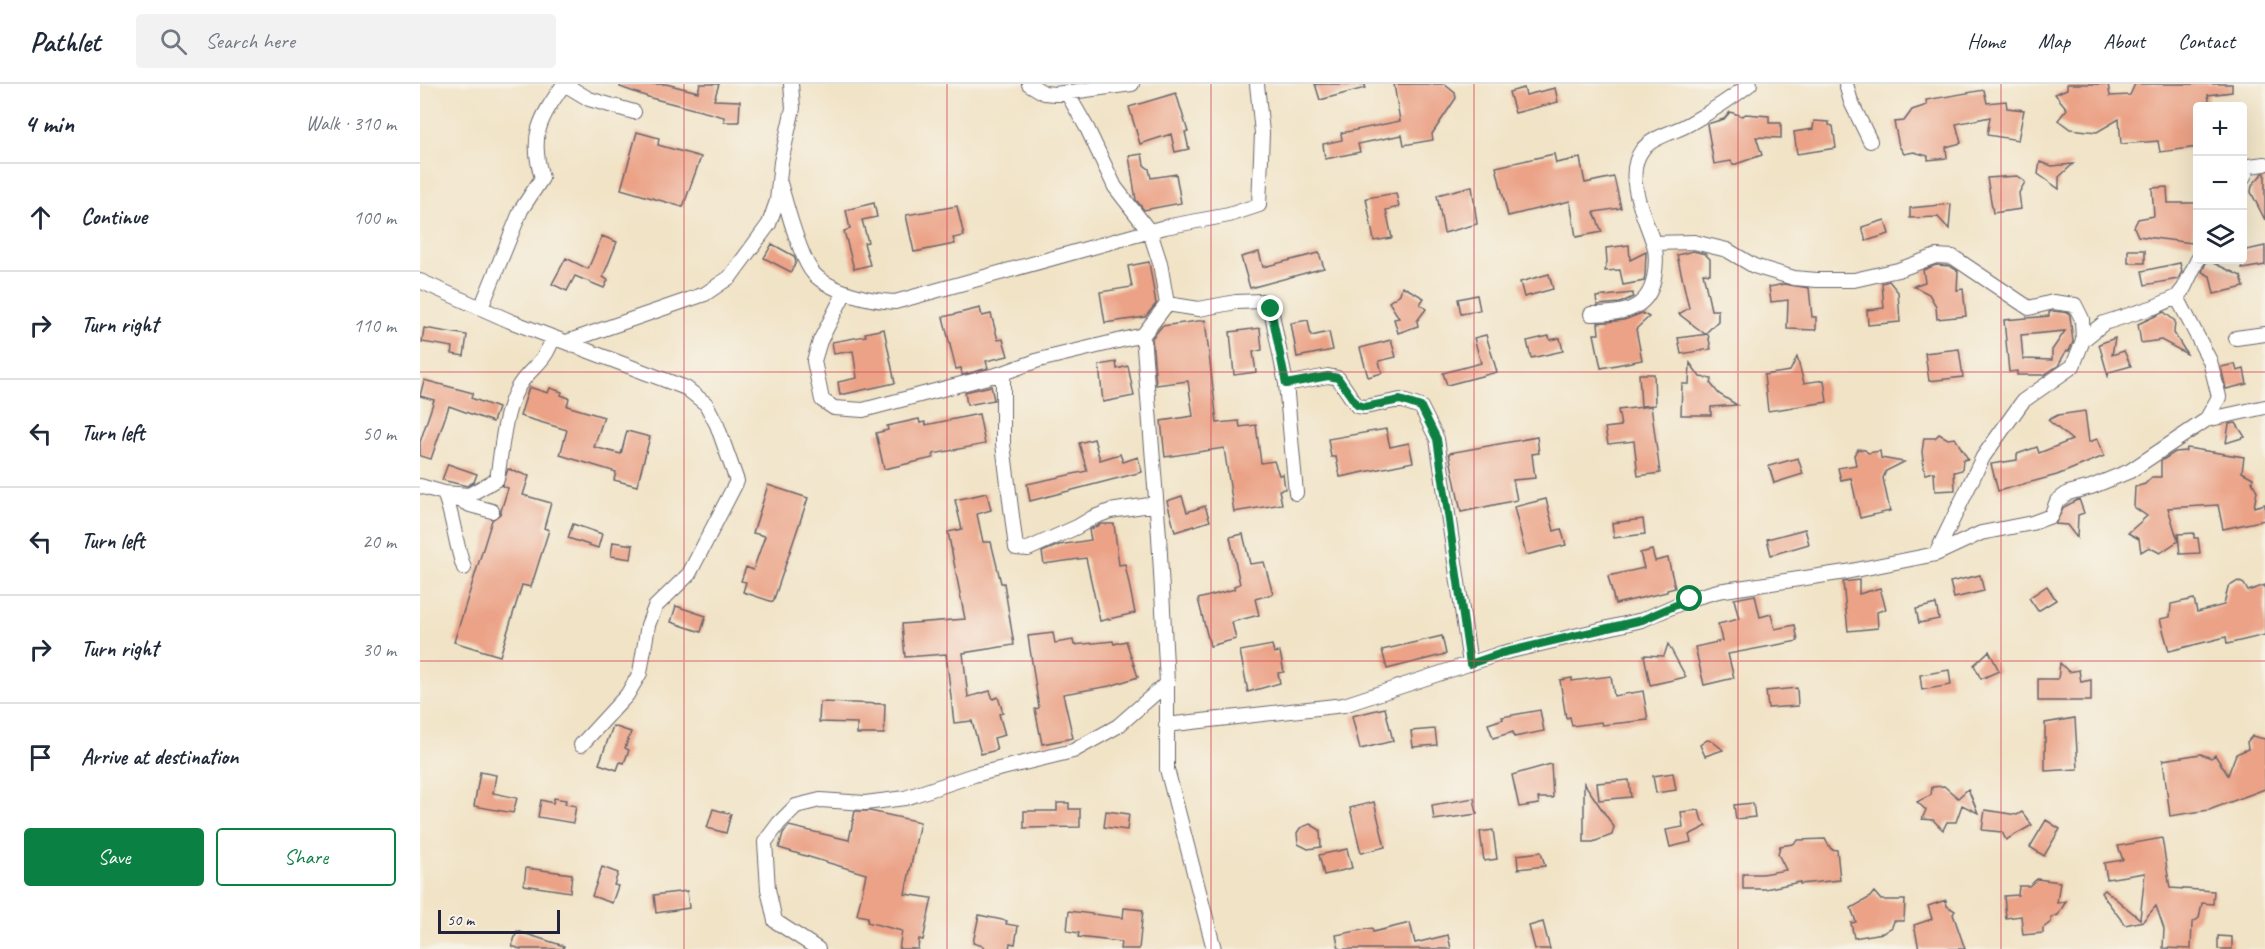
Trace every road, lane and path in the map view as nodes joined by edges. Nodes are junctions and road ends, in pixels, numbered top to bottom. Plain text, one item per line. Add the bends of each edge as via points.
1 (791, 84) edge
2 (1029, 84) edge
3 (1132, 84) edge
4 (1257, 84) edge
5 (1750, 84) edge
6 (1846, 84) edge
7 (1067, 93) junction
8 (634, 112) dead end
9 (1870, 141) dead end
10 (2265, 164) edge
11 (2247, 169) edge
12 (780, 183) junction
13 (1150, 232) junction
14 (1654, 243) junction
15 (2196, 264) edge
16 (420, 281) edge
17 (845, 292) junction
18 (2177, 297) junction
19 (1167, 304) junction
20 (481, 308) junction
21 (1591, 314) dead end
22 (2265, 334) edge
23 (1143, 335) junction
24 (2236, 338) dead end
25 (559, 339) junction
26 (2083, 340) junction
27 (1003, 373) junction
28 (1286, 384) junction
29 (2265, 407) edge
30 (2206, 420) junction
31 (420, 486) edge
32 (444, 493) junction
33 (1296, 493) dead end
34 (1156, 504) junction
35 (492, 511) dead end
36 (1936, 554) junction
37 (464, 568) dead end
38 (1470, 664) junction
39 (1167, 683) junction
40 (1166, 725) junction
41 (580, 745) dead end
42 (818, 949) edge
43 (1214, 949) edge

1 - 12 street via 793,108
2 - 7 street via 1044,93
3 - 7 street
4 - 13 street via 1262,133 1259,205
5 - 14 street via 1642,149 1635,181 1642,217
6 - 9 street
7 - 13 street via 1115,187
8 - 20 street via 597,103 564,84 542,116 534,152 542,178 521,210
10 - 11 street via 2249,165
12 - 17 street via 813,274
12 - 25 street via 769,224 730,277 705,294
13 - 17 street via 895,302 873,301
13 - 19 street
14 - 21 street via 1656,269 1646,302 1615,314
14 - 26 street via 1694,242 1727,250 1772,272 1817,280 1854,280 1936,256 1953,257 2030,308 2053,302 2075,305 2082,319
15 - 18 street
16 - 20 street
17 - 27 street via 820,340 814,361 822,400 834,408 863,410
18 - 26 street via 2104,323
18 - 30 street via 2210,361 2219,397
19 - 23 street
19 - 28 street via 1199,309 1262,301 1271,309
20 - 25 street
22 - 24 street
23 - 27 street via 1039,360
23 - 34 street
25 - 32 street via 518,387 509,407 497,479 469,495
25 - 41 street via 686,388 706,404 737,482 689,574 655,607 640,673 627,695
26 - 36 street via 2073,366 2023,401 1998,433
27 - 34 street via 1003,444 1016,548 1028,549 1110,511
28 - 33 street
28 - 38 street via 1328,376 1338,378 1357,405 1400,400 1421,407 1437,439
29 - 30 street
30 - 36 street via 2130,471 2068,493 2057,501 2051,516 1981,533
31 - 32 street
32 - 35 street
32 - 37 street
34 - 39 street
36 - 38 street via 1718,591 1642,620
38 - 40 street via 1344,705
39 - 40 street
39 - 42 street via 1118,726 1072,751 974,775 905,798 865,803 820,800 796,806 765,842 768,889 775,921
40 - 43 street via 1167,769

